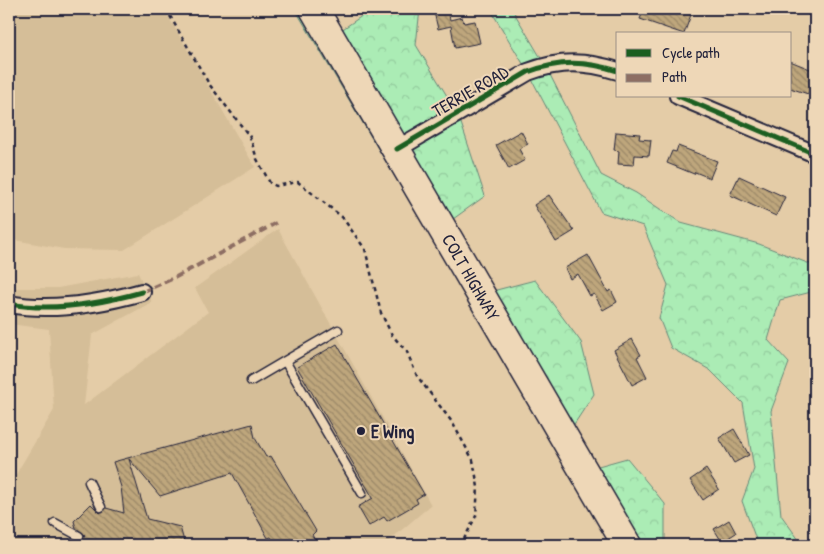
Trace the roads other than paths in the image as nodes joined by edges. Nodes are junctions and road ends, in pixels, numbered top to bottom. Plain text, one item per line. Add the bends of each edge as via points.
1 (314, 9) edge
2 (616, 71) edge
3 (683, 98) edge
4 (397, 150) junction
5 (815, 154) edge
6 (142, 292) dead end
7 (9, 304) edge
8 (338, 330) dead end
9 (285, 361) junction
10 (251, 381) dead end
11 (89, 482) dead end
12 (362, 493) dead end
13 (101, 507) dead end
14 (55, 523) dead end
15 (79, 536) dead end
16 (627, 545) edge

1 - 4 highway, COLT HIGHWAY
2 - 4 street, TERRIE ROAD via 580,62 546,65 528,72
3 - 5 street
4 - 16 highway, COLT HIGHWAY
6 - 7 street via 64,307
8 - 9 lane
9 - 10 lane
9 - 12 lane
11 - 13 lane
14 - 15 lane

